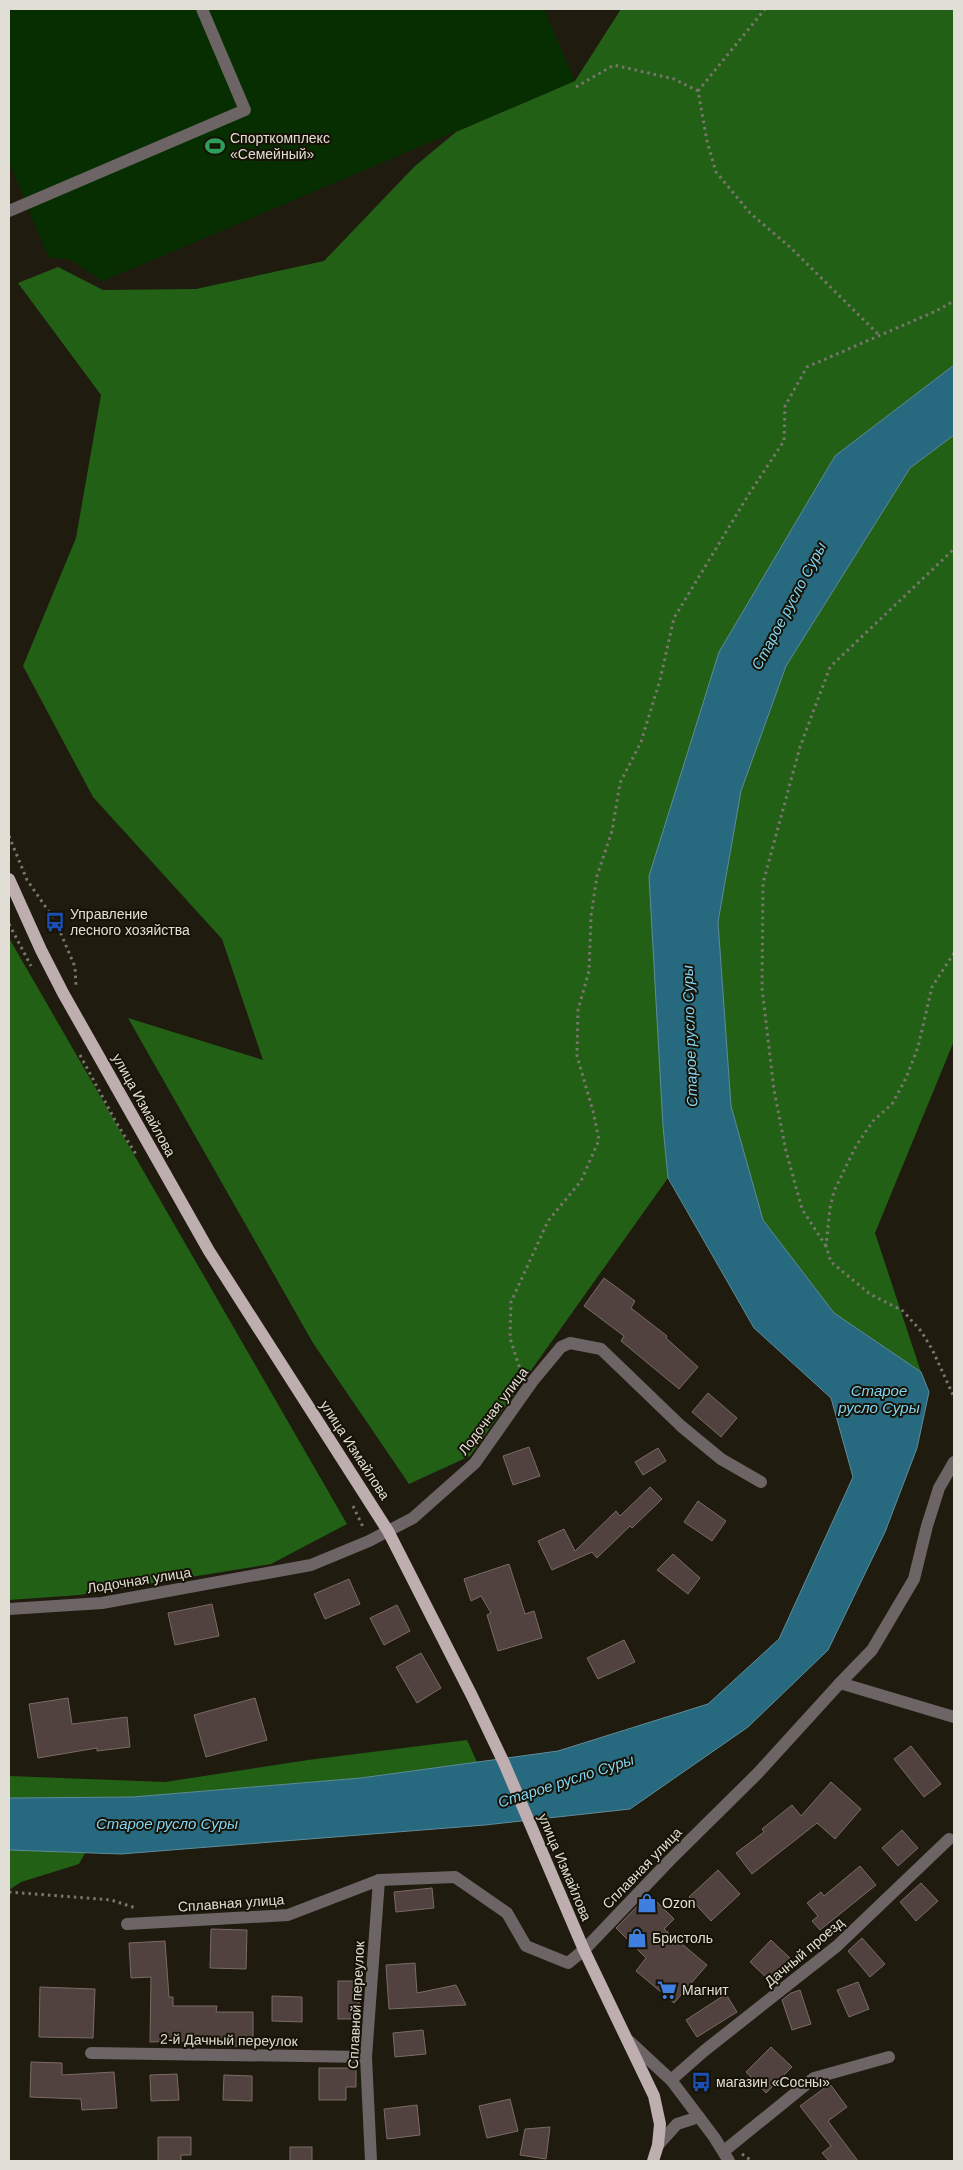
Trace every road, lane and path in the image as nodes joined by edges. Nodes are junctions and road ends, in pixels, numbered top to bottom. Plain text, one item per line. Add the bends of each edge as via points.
1 (202, 9) edge
2 (765, 9) edge
3 (576, 87) dead end
4 (698, 91) junction
5 (9, 211) edge
6 (954, 301) edge
7 (879, 334) junction
8 (954, 549) edge
9 (9, 836) edge
10 (9, 879) edge
11 (954, 953) edge
12 (80, 994) dead end
13 (826, 1246) junction
14 (532, 1382) junction
15 (954, 1397) edge
16 (954, 1462) edge
17 (761, 1482) dead end
18 (388, 1531) junction
19 (9, 1609) edge
20 (840, 1683) junction
21 (954, 1717) edge
22 (948, 1839) dead end
23 (379, 1880) junction
24 (9, 1892) edge
25 (160, 1922) junction
26 (127, 1924) dead end
27 (584, 1950) junction
28 (629, 2041) junction
29 (91, 2053) dead end
30 (889, 2056) dead end
31 (366, 2057) junction
32 (672, 2080) junction
33 (699, 2117) junction
34 (658, 2144) junction
35 (727, 2156) edge
36 (371, 2161) edge
37 (653, 2161) edge

1 - 5 street via 245,110
2 - 4 path
3 - 4 path via 614,65 674,80
4 - 7 path via 716,172 750,213 791,248
6 - 7 path
7 - 14 path via 807,367 785,406 784,441 674,618 641,742 620,783 612,831 597,876 591,916 589,971 578,1010 577,1056 599,1140 581,1181 548,1221 511,1302 510,1338 520,1369
8 - 13 path via 830,667 800,747 763,883 762,988 774,1090 802,1209
9 - 12 path via 27,880 56,922 75,968
10 - 18 main road, улица Измайлова via 63,993 209,1251
11 - 13 path via 932,987 918,1047 906,1078 892,1104 873,1121 856,1146 834,1191
13 - 15 path via 831,1262 870,1294 903,1311 921,1331
14 - 17 street, Лодочная улица via 561,1347 570,1343 601,1349 681,1426 722,1458
14 - 18 street, Лодочная улица via 475,1462 413,1518
16 - 20 street, Сплавная улица via 940,1488 927,1526 914,1579 872,1650
18 - 19 street, Лодочная улица via 311,1564 102,1603
18 - 27 main road, улица Измайлова via 504,1763
20 - 21 street
20 - 27 street, Сплавная улица via 758,1774
22 - 32 street, Дачный проезд via 837,1946
23 - 25 street, Сплавная улица via 288,1915
23 - 27 street, Сплавная улица via 455,1878 507,1913 526,1946 568,1963
23 - 31 street, Сплавной переулок
24 - 25 path via 111,1900 142,1910
25 - 26 street, Сплавная улица
27 - 28 main road, улица Измайлова
28 - 32 street
28 - 34 main road, улица Измайлова via 654,2096 660,2124
29 - 31 street, 2-й Дачный переулок
30 - 35 street via 814,2078
31 - 36 street, Сплавной переулок
32 - 33 street
33 - 34 street via 677,2124
33 - 35 street
34 - 37 main road, улица Измайлова

